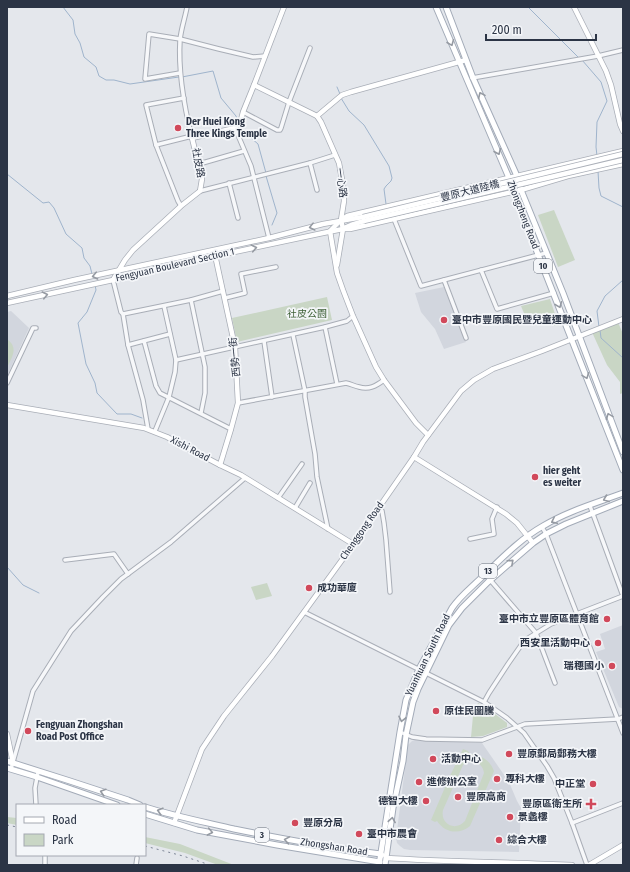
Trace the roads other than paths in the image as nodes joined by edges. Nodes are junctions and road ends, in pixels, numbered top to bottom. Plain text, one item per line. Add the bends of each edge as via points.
1 (187, 7) edge
2 (284, 7) edge
3 (436, 7) edge
4 (446, 7) edge
5 (574, 7) edge
6 (180, 39) junction
7 (310, 48) dead end
8 (623, 50) edge
9 (265, 56) junction
10 (598, 56) junction
11 (466, 60) junction
12 (459, 62) junction
13 (180, 73) junction
14 (473, 78) junction
15 (467, 79) junction
16 (254, 84) junction
17 (184, 98) junction
18 (289, 102) junction
19 (243, 112) junction
20 (317, 116) junction
21 (235, 128) junction
22 (623, 131) edge
23 (192, 137) junction
24 (156, 145) junction
25 (244, 151) junction
26 (623, 151) edge
27 (623, 154) edge
28 (335, 155) junction
29 (623, 160) edge
30 (310, 163) junction
31 (199, 164) junction
32 (623, 164) edge
33 (517, 176) junction
34 (254, 177) junction
35 (509, 178) junction
36 (229, 183) junction
37 (317, 190) dead end
38 (521, 190) junction
39 (200, 191) junction
40 (513, 191) junction
41 (180, 206) junction
42 (238, 218) dead end
43 (363, 219) junction
44 (394, 219) junction
45 (341, 220) junction
46 (343, 229) junction
47 (330, 231) junction
48 (268, 238) junction
49 (214, 249) junction
50 (546, 253) junction
51 (215, 256) junction
52 (538, 256) junction
53 (276, 267) dead end
54 (336, 268) junction
55 (119, 270) junction
56 (481, 270) junction
57 (113, 280) junction
58 (444, 280) junction
59 (223, 291) junction
60 (554, 293) junction
61 (7, 296) edge
62 (225, 298) junction
63 (191, 300) junction
64 (7, 303) edge
65 (164, 306) junction
66 (123, 314) junction
67 (353, 316) junction
68 (623, 319) edge
69 (325, 327) junction
70 (36, 328) dead end
71 (170, 334) junction
72 (293, 335) junction
73 (580, 337) junction
74 (466, 338) dead end
75 (572, 340) junction
76 (144, 341) junction
77 (264, 341) junction
78 (128, 345) junction
79 (235, 348) junction
80 (203, 355) junction
81 (176, 360) junction
82 (384, 380) junction
83 (7, 383) edge
84 (337, 384) junction
85 (304, 391) junction
86 (169, 397) junction
87 (272, 397) junction
88 (238, 403) junction
89 (7, 405) edge
90 (201, 413) junction
91 (148, 429) junction
92 (231, 429) junction
93 (155, 431) junction
94 (428, 435) junction
95 (623, 452) edge
96 (414, 457) junction
97 (302, 464) dead end
98 (220, 465) junction
99 (623, 470) edge
100 (245, 478) junction
101 (310, 483) dead end
102 (623, 493) edge
103 (278, 498) junction
104 (623, 502) edge
105 (590, 506) junction
106 (379, 507) junction
107 (496, 507) junction
108 (295, 508) junction
109 (592, 513) junction
110 (542, 527) junction
111 (328, 529) junction
112 (546, 534) junction
113 (528, 536) junction
114 (470, 539) dead end
115 (533, 543) junction
116 (353, 544) junction
117 (65, 560) dead end
118 (128, 574) junction
119 (485, 574) junction
120 (490, 580) junction
121 (390, 592) dead end
122 (623, 596) edge
123 (304, 612) junction
124 (576, 614) junction
125 (536, 633) junction
126 (419, 669) junction
127 (426, 673) junction
128 (556, 683) dead end
129 (484, 702) junction
130 (623, 717) edge
131 (618, 719) junction
132 (517, 727) junction
133 (400, 732) junction
134 (623, 733) edge
135 (7, 734) edge
136 (406, 735) junction
137 (7, 761) edge
138 (13, 763) junction
139 (9, 768) edge
140 (38, 774) junction
141 (623, 803) edge
142 (36, 804) edge
143 (114, 804) edge
144 (138, 804) edge
145 (146, 807) edge
146 (146, 814) edge
147 (176, 816) junction
148 (174, 822) junction
149 (572, 823) junction
150 (623, 845) edge
151 (381, 854) junction
152 (137, 858) dead end
153 (386, 858) junction
154 (447, 863) edge
155 (380, 864) edge
156 (522, 864) edge
157 (136, 865) edge
158 (385, 865) edge
159 (572, 865) edge
160 (588, 865) edge

1 - 6 street
2 - 9 street
3 -> 12 main road, Zhongzheng Road / 10
4 - 11 main road, Zhongzheng Road / 10
5 - 10 street
6 - 9 street via 253,57
6 - 13 street
6 - 13 street via 149,34 145,79
7 - 18 street
8 - 10 street
9 - 16 street
10 - 14 street
10 - 22 street via 611,85
11 - 12 street
11 - 14 main road, Zhongzheng Road / 10
12 - 15 main road, Zhongzheng Road / 10
12 - 20 street via 355,90 342,95
13 - 17 street
14 - 15 street
33 -> 14 main road, Zhongzheng Road / 10
15 -> 35 main road, Zhongzheng Road / 10
16 - 18 street
16 - 19 street
17 - 23 street
17 - 24 street via 146,105
18 - 19 street via 280,130
18 - 20 street
19 - 21 street
20 - 28 street, 一心路
21 - 23 street, 社皮路
21 - 25 street
23 - 24 street
23 - 31 street, 社皮路
24 - 41 street
25 - 31 street
25 - 34 street
26 - 33 street, Fengyuan Boulevard Section 1
27 - 43 street, 豐原大道陸橋, bridge
28 - 30 street
28 - 45 street, 一心路 via 343,185
29 - 43 street, 豐原大道陸橋, bridge
30 - 34 street
30 - 37 street
31 - 39 street, 社皮路 via 202,179
32 - 38 street, Fengyuan Boulevard Section 1
33 - 35 street, Fengyuan Boulevard Section 1
33 - 38 main road, Zhongzheng Road / 10
34 - 36 street
34 - 48 street
35 - 40 main road, Zhongzheng Road / 10
35 - 45 street, Fengyuan Boulevard Section 1 via 348,216
36 - 39 street
36 - 42 street
38 - 40 street, Fengyuan Boulevard Section 1
38 - 50 main road, Zhongzheng Road / 10
39 - 41 street, 社皮路
40 - 44 street, Fengyuan Boulevard Section 1
40 - 52 main road, Zhongzheng Road / 10
41 - 55 street, 社皮路 via 134,250
43 - 45 street, Fengyuan Boulevard Section 1
43 - 46 street, Fengyuan Boulevard Section 1
44 - 46 street, Fengyuan Boulevard Section 1
44 - 58 street via 421,286
45 - 46 street
45 - 47 street
45 -> 48 street, Fengyuan Boulevard Section 1
46 - 47 street, Fengyuan Boulevard Section 1
46 - 54 street
51 -> 47 street, Fengyuan Boulevard Section 1
47 - 54 street
48 - 49 street, Fengyuan Boulevard Section 1
49 - 51 street, 西勢一街
49 - 55 street, Fengyuan Boulevard Section 1
50 - 52 street
50 - 73 main road, Zhongzheng Road / 10
51 - 57 street, Fengyuan Boulevard Section 1
51 - 59 street, 西勢一街
52 - 56 street
52 - 60 main road, Zhongzheng Road / 10
53 - 62 street via 241,274 245,293
54 - 67 street
55 - 57 street, 社皮路
55 -> 61 street, Fengyuan Boulevard Section 1
56 - 58 street
56 - 60 street via 497,309
64 -> 57 street, Fengyuan Boulevard Section 1
57 - 66 street
58 - 74 street
59 - 62 street, 西勢一街
59 - 63 street
60 -> 75 main road, Zhongzheng Road / 10
62 - 79 street, 西勢一街
63 - 65 street
63 - 80 street
65 - 66 street
65 - 71 street
66 - 78 street
67 - 69 street via 346,321
67 - 82 street
68 - 73 street, Chenggong Road
69 - 72 street
69 - 84 street
70 - 83 street via 33,328
71 - 76 street
71 - 81 street
72 - 77 street
72 - 85 street
73 - 75 street, Chenggong Road
95 -> 73 main road, Zhongzheng Road / 10
75 - 94 street, Chenggong Road via 493,369 474,380 461,391
75 -> 99 main road, Zhongzheng Road / 10
76 - 78 street
76 - 86 street via 156,386 160,393
77 - 79 street
77 - 87 street
78 - 91 street
79 - 80 street
79 - 88 street, 西勢一街
80 - 81 street
80 - 90 street via 205,393
81 - 86 street
82 - 84 street via 370,388 346,383
82 - 94 street
84 - 85 street
85 - 87 street
85 - 111 street
86 - 90 street
86 - 93 street
87 - 88 street
88 - 92 street, 西勢一街
89 - 91 street, Xishi Road
90 - 92 street
91 - 93 street, Xishi Road
92 - 98 street, 西勢一街
93 - 98 street, Xishi Road
94 - 96 street, Chenggong Road
96 - 106 street, Chenggong Road
96 - 107 street
97 - 103 street
98 - 100 street, Xishi Road
100 - 103 street, Xishi Road
100 - 118 street via 171,542
101 - 108 street
102 -> 105 main road, Yuanhuan South Road / 13
103 - 108 street, Xishi Road
104 - 109 main road, Yuanhuan South Road / 13
105 - 109 street
105 -> 110 main road, Yuanhuan South Road / 13
106 - 116 street, Chenggong Road
106 - 121 street via 384,523
107 - 113 street via 517,523
107 - 114 street via 492,519 494,534
108 - 111 street, Xishi Road
109 - 112 main road, Yuanhuan South Road / 13
109 - 122 street
110 - 112 street
110 - 113 main road, Yuanhuan South Road / 13
111 - 116 street, Xishi Road
112 - 115 main road, Yuanhuan South Road / 13
112 - 124 street
113 - 115 street
113 - 119 main road, Yuanhuan South Road / 13
120 -> 115 main road, Yuanhuan South Road / 13
116 - 123 street, Chenggong Road
117 - 118 street via 114,554
118 - 138 street via 71,631 33,691
119 - 120 street
119 - 126 main road, Yuanhuan South Road / 13 via 452,608
120 - 125 street
120 - 127 main road, Yuanhuan South Road / 13 via 449,625
122 - 124 street
123 - 126 street
123 - 147 street, Chenggong Road via 224,716 202,749
124 - 125 street
124 - 131 street
125 - 128 street
125 - 129 street via 524,641
126 - 127 street
126 -> 133 main road, Yuanhuan South Road / 13 via 406,700
127 - 129 street
127 - 136 main road, Yuanhuan South Road / 13 via 413,702
129 - 132 street
130 - 131 street
131 - 132 street via 525,724
131 - 134 street
132 - 136 street via 482,740 426,739
132 - 149 street via 524,733 554,778
133 - 136 street
133 - 151 main road, Yuanhuan South Road / 13
135 - 138 street
153 -> 136 main road, Yuanhuan South Road / 13
137 - 138 main road
138 - 139 street
138 - 140 main road
139 - 140 main road
140 - 142 street via 35,788
140 - 143 main road
144 -> 140 main road via 70,781
141 - 149 street
147 -> 145 main road, Zhongshan Road / 3
146 - 148 main road, Zhongshan Road / 3
147 - 148 street, Chenggong Road
151 -> 147 main road, Zhongshan Road / 3 via 287,840
148 -> 155 main road, Zhongshan Road / 3 via 197,830
149 - 160 street
150 - 160 street
151 - 153 main road, Zhongshan Road
151 - 155 main road, Yuanhuan South Road / 13
152 - 157 street
153 - 154 street
153 - 155 main road
153 - 158 main road, Yuanhuan South Road
154 - 156 street
156 - 159 street

